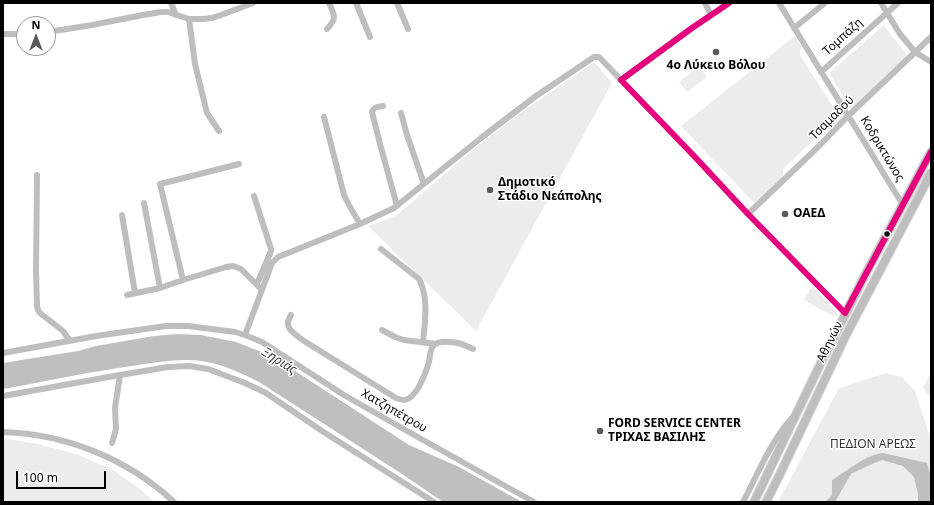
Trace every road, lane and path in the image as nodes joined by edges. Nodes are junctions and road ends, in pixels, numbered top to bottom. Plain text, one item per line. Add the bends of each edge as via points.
1 (171, 3) edge
2 (253, 3) edge
3 (330, 3) edge
4 (356, 3) edge
5 (397, 3) edge
6 (705, 3) edge
7 (729, 3) edge
8 (779, 3) edge
9 (825, 3) edge
10 (882, 3) edge
11 (898, 3) edge
12 (887, 13) junction
13 (176, 15) junction
14 (711, 15) junction
15 (189, 19) junction
16 (327, 28) dead end
17 (794, 28) junction
18 (408, 29) dead end
19 (56, 31) edge
20 (3, 34) edge
21 (16, 34) edge
22 (370, 37) dead end
23 (931, 37) edge
24 (915, 52) junction
25 (931, 62) edge
26 (821, 72) junction
27 (384, 106) dead end
28 (401, 113) dead end
29 (848, 116) junction
30 (324, 118) dead end
31 (219, 131) dead end
32 (931, 152) edge
33 (239, 164) dead end
34 (931, 173) edge
35 (37, 175) dead end
36 (424, 184) junction
37 (254, 196) dead end
38 (144, 203) dead end
39 (903, 205) junction
40 (397, 206) junction
41 (748, 214) dead end
42 (122, 215) dead end
43 (360, 224) junction
44 (381, 249) dead end
45 (182, 280) junction
46 (257, 284) junction
47 (160, 288) junction
48 (262, 290) junction
49 (135, 293) junction
50 (127, 295) dead end
51 (291, 315) dead end
52 (382, 330) dead end
53 (245, 335) junction
54 (70, 341) junction
55 (422, 342) junction
56 (436, 344) junction
57 (473, 349) dead end
58 (3, 353) edge
59 (120, 375) junction
60 (3, 396) edge
61 (796, 414) junction
62 (3, 432) edge
63 (112, 443) dead end
64 (174, 502) edge
65 (434, 502) edge
66 (534, 502) edge
67 (743, 502) edge
68 (754, 502) edge
69 (766, 502) edge

1 - 13 street
2 - 15 street via 212,18
3 - 16 street via 335,18
4 - 22 street
5 - 18 street
6 - 14 street
7 - 14 street
8 - 17 street, Κοδρικτώνος
9 - 17 street
10 - 12 street
11 - 12 street, Τομπάζη
12 - 24 street
12 - 26 street, Τομπάζη
13 - 15 street
13 - 19 street via 168,12 152,13
14 - 36 street via 621,80 601,58 594,57 536,96
15 - 31 street via 195,64 207,113
17 - 26 street, Κοδρικτώνος
20 - 21 street
23 - 24 street, Τσαμαδού
24 - 25 street
24 - 29 street, Τσαμαδού
26 - 29 street, Κοδρικτώνος
27 - 40 street via 376,107 372,112
28 - 36 street
29 - 39 street, Κοδρικτώνος
29 - 41 street, Τσαμαδού
30 - 43 street via 344,195
32 - 39 main road, Αθηνών
33 - 45 street via 160,184
34 - 69 main road, Αθηνών via 845,337
35 - 54 street via 37,306 40,313 64,331
36 - 40 street
37 - 46 street via 271,249
38 - 47 street
39 - 61 main road, Αθηνών
40 - 43 street
42 - 49 street
43 - 48 street via 278,257 272,263
44 - 55 street via 419,279 423,286 425,323
45 - 46 street via 233,266 241,269
45 - 47 street
46 - 48 street
47 - 49 street
48 - 53 street
49 - 50 street
51 - 56 street via 288,327 304,341 401,400 409,398 421,383 432,347
52 - 55 street via 404,340
53 - 54 street, Χατζηπέτρου via 176,326
53 - 66 street, Χατζηπέτρου via 262,342 344,394
54 - 58 street, Χατζηπέτρου
55 - 56 street
56 - 57 street via 458,343
59 - 60 street
59 - 63 street via 116,429
59 - 65 street via 189,366 245,383 266,393
61 - 67 street, Αθηνών via 775,439
61 - 68 main road, Αθηνών
62 - 64 street via 30,433 55,438 108,457 147,480

